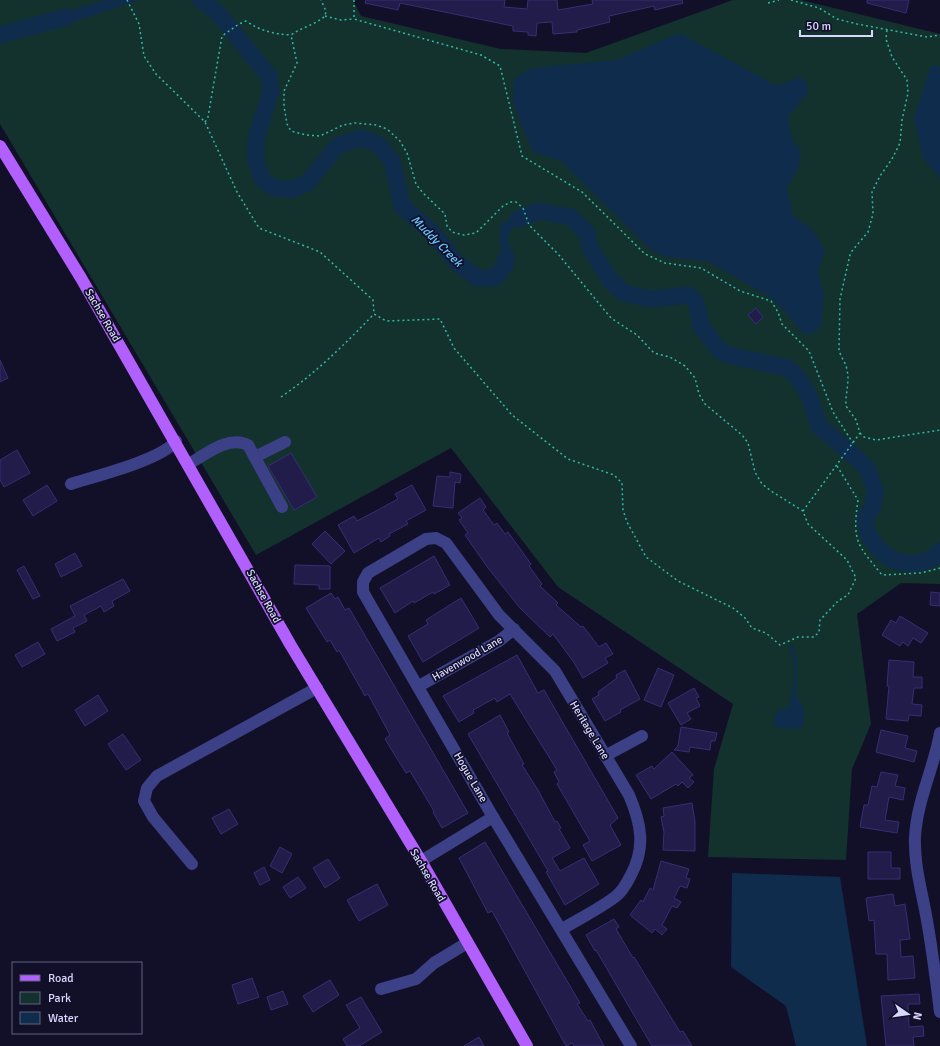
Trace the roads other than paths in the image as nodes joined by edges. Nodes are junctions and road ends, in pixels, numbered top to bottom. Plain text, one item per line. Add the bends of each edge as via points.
1 (0, 146) edge
2 (176, 441) junction
3 (285, 442) dead end
4 (255, 457) junction
5 (189, 464) junction
6 (71, 484) dead end
7 (282, 507) dead end
8 (436, 538) joint
9 (514, 629) junction
10 (419, 686) junction
11 (317, 688) junction
12 (940, 733) edge
13 (642, 736) dead end
14 (605, 756) junction
15 (936, 767) edge
16 (493, 817) junction
17 (421, 862) junction
18 (192, 864) dead end
19 (562, 929) junction
20 (467, 943) junction
21 (381, 989) dead end
22 (940, 1012) edge
23 (527, 1046) edge
24 (631, 1046) edge

1 - 2 main road, Sachse Road via 70,259
2 - 5 main road, Sachse Road
2 - 6 street via 166,450 124,468
3 - 4 street
4 - 5 street via 248,445 241,441 228,442
4 - 7 street
5 - 11 main road, Sachse Road
8 - 9 street, Heritage Lane via 446,543 499,615
8 - 10 street, Hogue Lane via 426,539 373,570 365,577 362,587
9 - 10 street, Havenwood Lane via 499,641
9 - 14 street, Heritage Lane via 555,671
10 - 16 street, Hogue Lane
11 - 17 main road, Sachse Road
11 - 18 street via 157,776 147,788 144,801 153,818
12 - 15 street
13 - 14 street
14 - 19 street, Heritage Lane via 629,795 636,812 641,830 641,847 631,877 616,896
15 - 22 street via 918,814 915,858 930,936
16 - 17 street
16 - 19 street, Hogue Lane
17 - 20 main road, Sachse Road
19 - 24 street, Hogue Lane
20 - 21 street via 434,963 416,978
20 - 23 main road, Sachse Road

